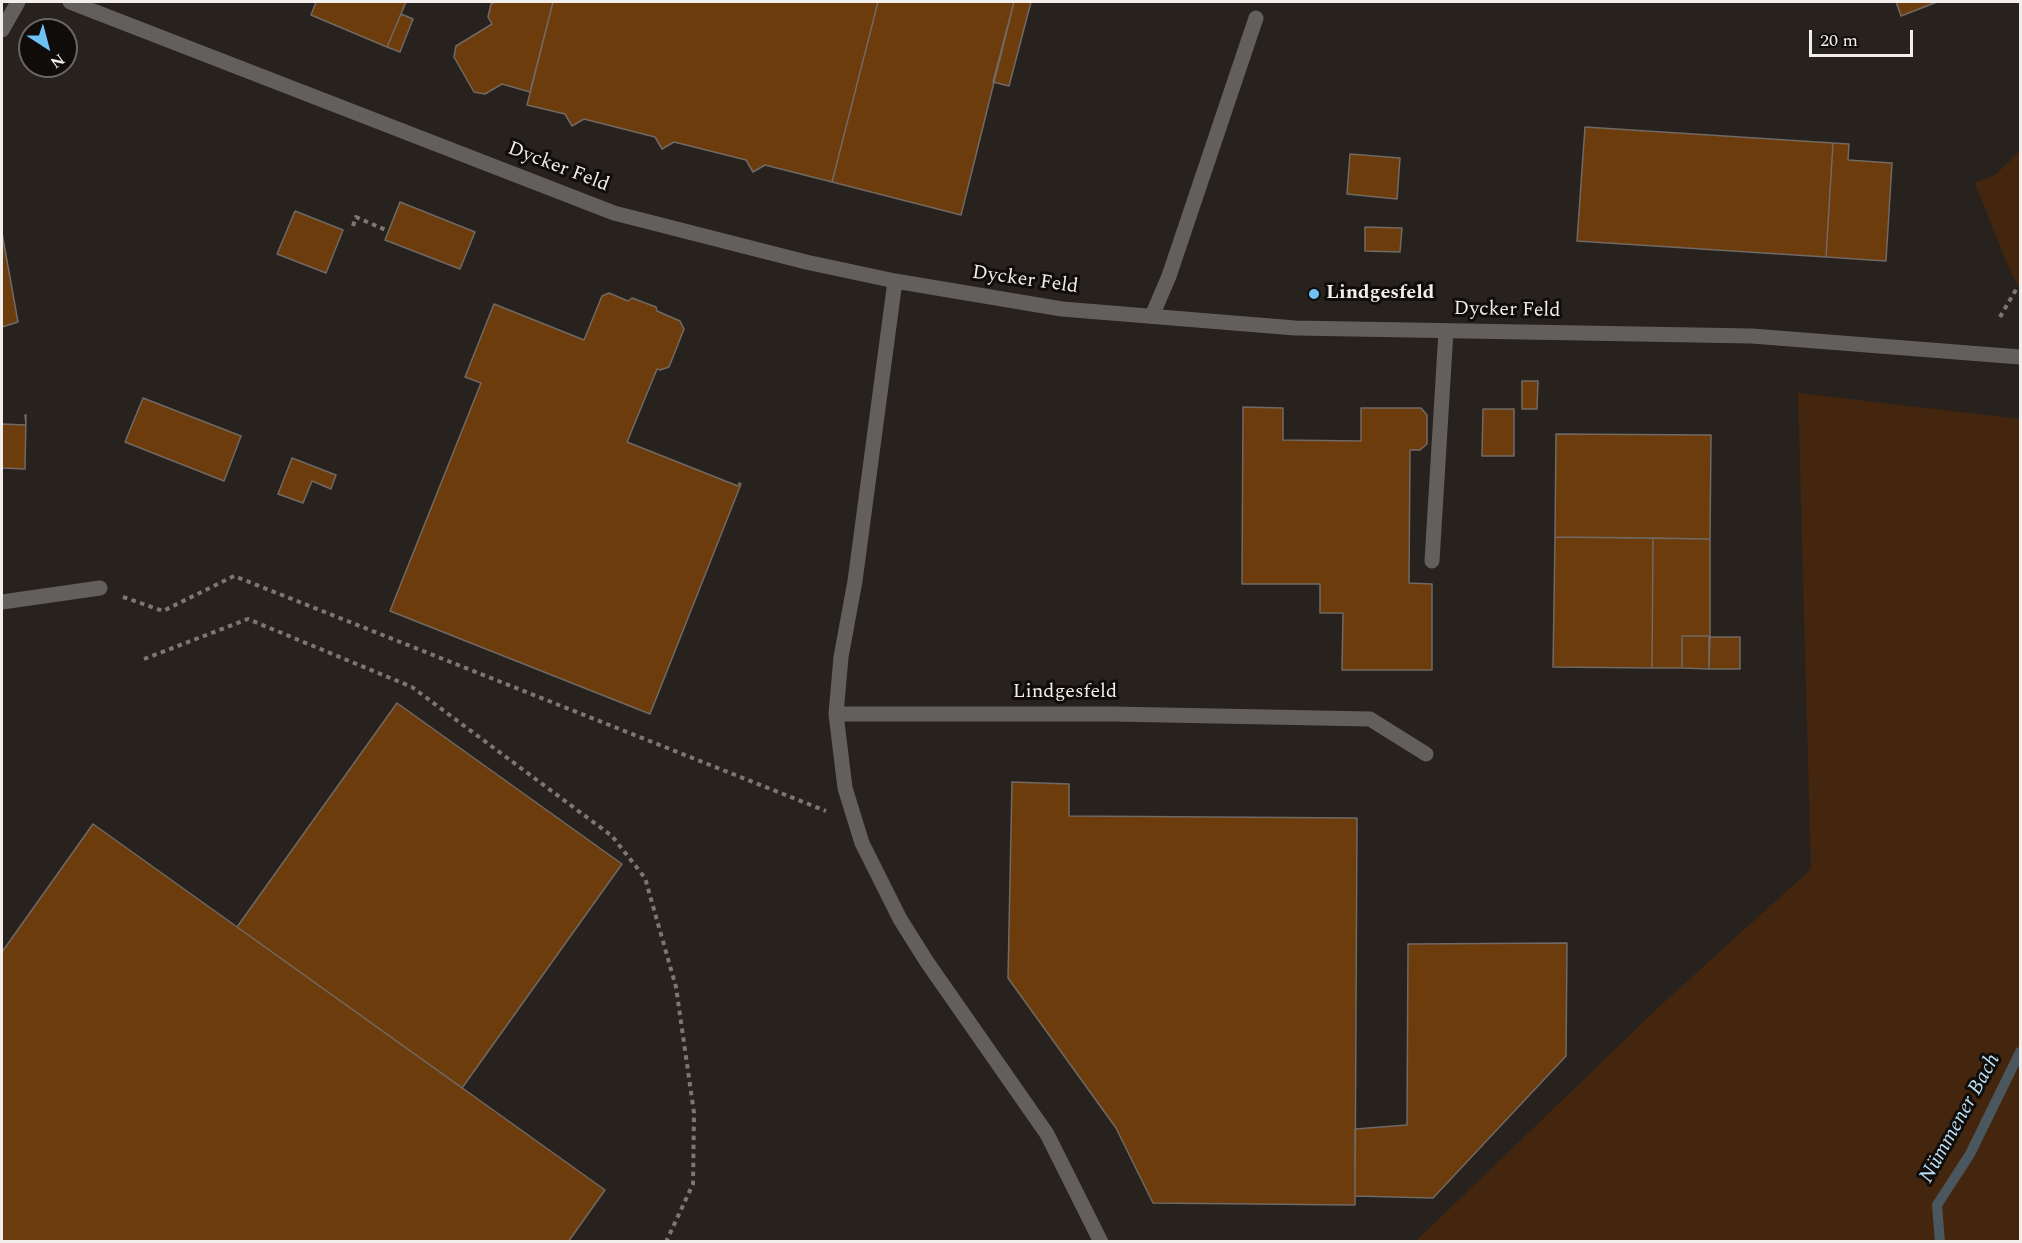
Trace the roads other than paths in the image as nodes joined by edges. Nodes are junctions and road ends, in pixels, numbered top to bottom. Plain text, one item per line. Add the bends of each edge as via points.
1 (18, 2) edge
2 (70, 2) edge
3 (1256, 18) dead end
4 (2, 30) edge
5 (895, 280) junction
6 (1152, 316) junction
7 (1446, 331) junction
8 (2020, 357) edge
9 (1432, 561) dead end
10 (100, 588) road end
11 (2, 602) edge
12 (836, 714) junction
13 (1426, 754) dead end
14 (1101, 1242) edge

1 - 4 street
2 - 5 street, Dycker Feld via 614,213 806,262
3 - 6 street
5 - 6 street, Dycker Feld via 1062,309
5 - 12 street
6 - 7 street, Dycker Feld via 1295,328
7 - 8 street, Dycker Feld via 1752,336
7 - 9 street
10 - 11 street
12 - 13 street, Lindgesfeld via 1370,719
12 - 14 street via 845,788 854,822 877,875 927,962 1047,1134

